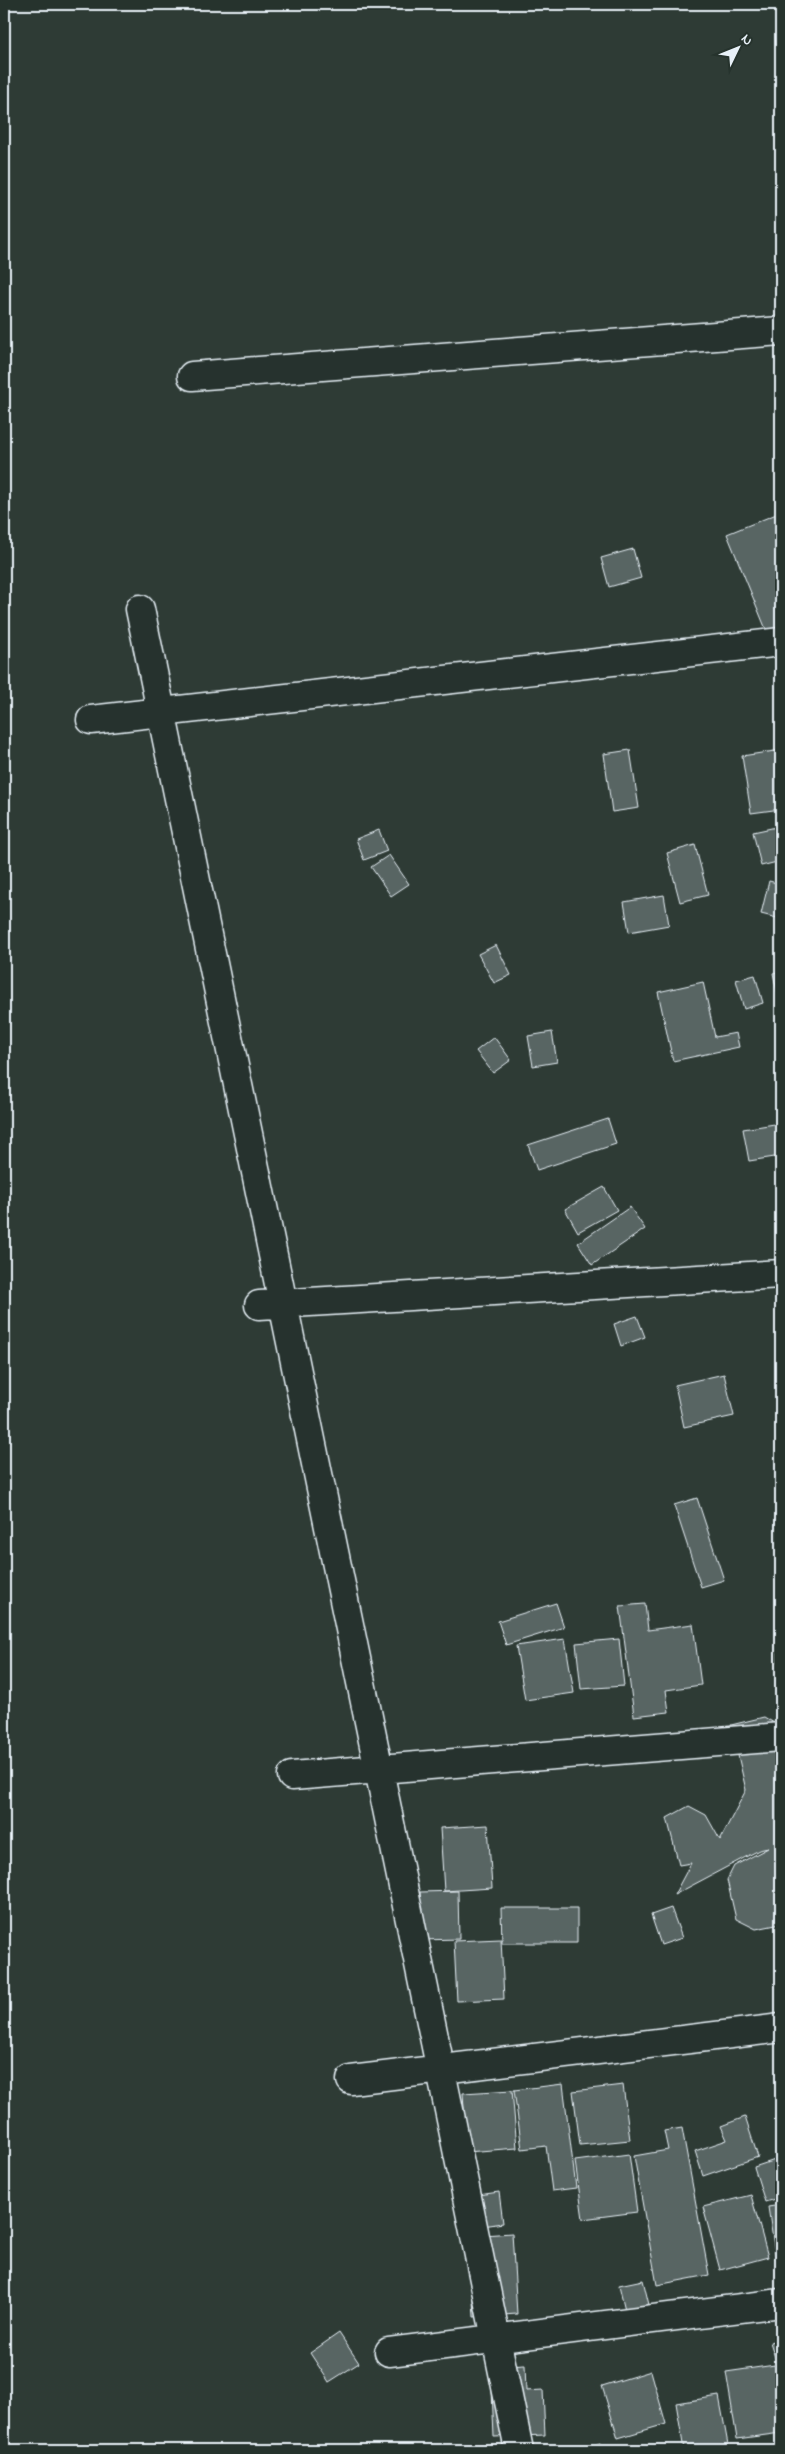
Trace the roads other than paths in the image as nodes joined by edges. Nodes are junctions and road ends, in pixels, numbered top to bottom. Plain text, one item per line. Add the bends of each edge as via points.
1 (781, 331) edge
2 (192, 376) dead end
3 (140, 609) dead end
4 (781, 642) edge
5 (162, 713) junction
6 (91, 720) dead end
7 (781, 1274) edge
8 (271, 1304) junction
9 (781, 1737) edge
10 (379, 1769) junction
11 (292, 1776) dead end
12 (781, 2028) edge
13 (441, 2069) junction
14 (351, 2080) dead end
15 (781, 2303) edge
16 (496, 2339) junction
17 (389, 2352) dead end
18 (519, 2450) edge

1 - 2 street
3 - 5 street
4 - 5 street
5 - 6 street
5 - 8 street
7 - 8 street
8 - 10 street
9 - 10 street
10 - 11 street
10 - 13 street
12 - 13 street
13 - 14 street
13 - 16 street
15 - 16 street
16 - 17 street
16 - 18 street

